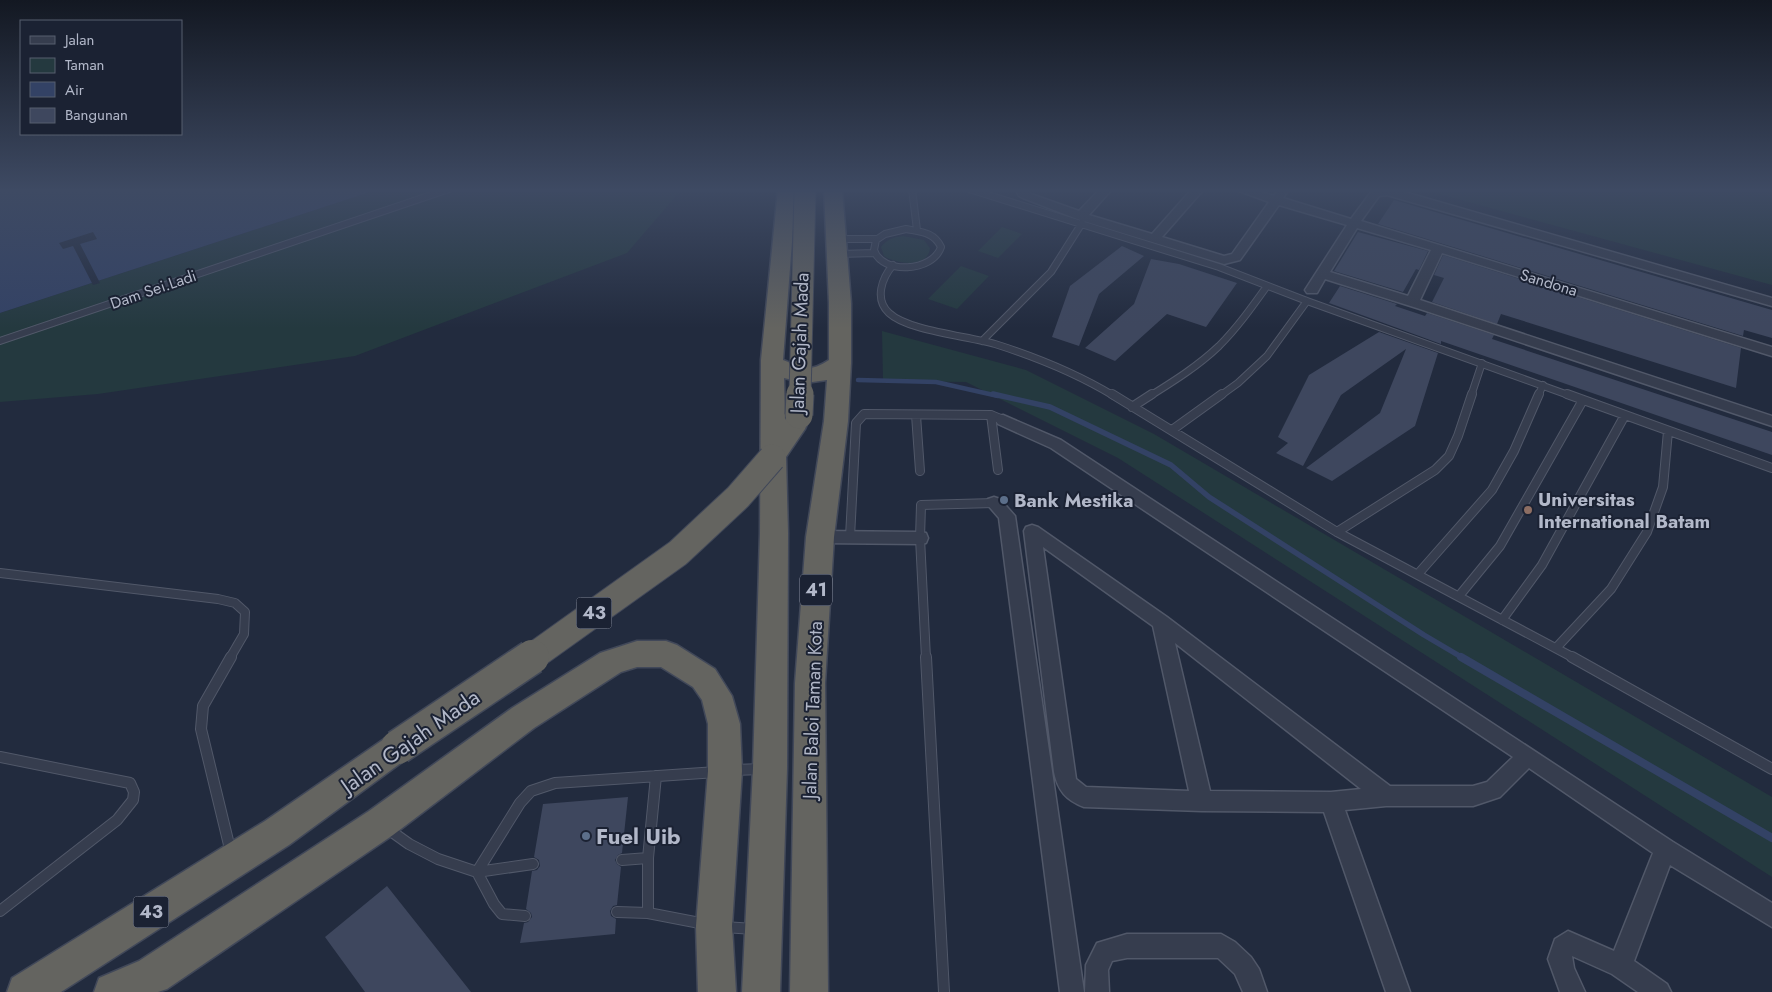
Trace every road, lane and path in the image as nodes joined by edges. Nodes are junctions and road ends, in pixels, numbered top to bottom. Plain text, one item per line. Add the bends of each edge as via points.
1 (314, 235) edge
2 (783, 235) edge
3 (804, 235) edge
4 (836, 235) edge
5 (885, 235) edge
6 (930, 235) edge
7 (1072, 235) edge
8 (1129, 235) edge
9 (1141, 235) edge
10 (1157, 235) edge
11 (1252, 235) edge
12 (1347, 235) edge
13 (1397, 235) edge
14 (1541, 235) edge
15 (877, 239) junction
16 (1154, 239) junction
17 (837, 246) junction
18 (1438, 248) junction
19 (874, 253) junction
20 (893, 266) junction
21 (1322, 274) junction
22 (1267, 286) junction
23 (1310, 296) junction
24 (1412, 302) junction
25 (1772, 302) edge
26 (0, 341) edge
27 (982, 341) junction
28 (1772, 352) edge
29 (772, 360) junction
30 (840, 363) junction
31 (1482, 363) junction
32 (1543, 385) junction
33 (1583, 400) junction
34 (1132, 407) junction
35 (916, 415) junction
36 (1625, 415) junction
37 (997, 418) junction
38 (1772, 421) edge
39 (1172, 430) junction
40 (1668, 431) junction
41 (772, 459) joint
42 (1772, 468) edge
43 (998, 470) dead end
44 (920, 471) dead end
45 (994, 503) joint
46 (1337, 532) junction
47 (820, 537) junction
48 (850, 537) junction
49 (920, 538) junction
50 (0, 573) edge
51 (1418, 574) junction
52 (1459, 596) junction
53 (1502, 620) junction
54 (1161, 622) junction
55 (1556, 648) junction
56 (1528, 756) junction
57 (0, 757) edge
58 (770, 768) junction
59 (1772, 769) edge
60 (725, 771) junction
61 (656, 776) junction
62 (1386, 796) junction
63 (1202, 802) junction
64 (1331, 802) junction
65 (380, 823) junction
66 (1665, 849) junction
67 (648, 858) junction
68 (232, 860) junction
69 (622, 860) dead end
70 (533, 864) dead end
71 (477, 872) junction
72 (0, 911) edge
73 (617, 912) dead end
74 (648, 913) junction
75 (525, 916) dead end
76 (1772, 916) edge
77 (714, 926) junction
78 (764, 930) junction
79 (1620, 966) junction
80 (26, 992) edge
81 (113, 992) edge
82 (716, 992) edge
83 (761, 992) edge
84 (809, 992) edge
85 (944, 992) edge
86 (1072, 992) edge
87 (1097, 992) edge
88 (1255, 992) edge
89 (1398, 992) edge
90 (1573, 992) edge
91 (1659, 992) edge

1 - 26 lane, Dam Sei.Ladi
2 - 29 highway, Jalan Gajah Mada
3 - 68 highway, Jalan Gajah Mada / 43, bridge via 799,415 788,436 738,497 678,552 538,653 284,828
4 - 17 highway, Jalan Baloi Taman Kota / 41
5 - 15 lane
6 - 20 lane via 940,243 940,255 926,265
7 - 27 lane via 1051,272
8 - 22 lane
9 - 16 street
10 - 16 street
11 - 16 street via 1236,257 1230,260
12 - 21 street
13 - 18 street, Sandona
14 - 25 street
15 - 17 lane
15 - 19 lane
17 - 19 lane
17 - 30 highway, Jalan Baloi Taman Kota / 41
18 - 24 street
18 - 28 street, Sandona
19 - 20 lane
20 - 27 lane via 884,275 880,288 888,312 902,321
21 - 23 street
21 - 24 street
22 - 23 lane
22 - 34 lane via 1217,348
23 - 31 lane
23 - 39 lane via 1266,356 1238,383
24 - 38 street
27 - 34 lane via 1057,366 1088,380
29 - 30 highway via 782,369 807,376 821,374
29 - 41 highway, Jalan Gajah Mada
30 - 47 highway, Jalan Baloi Taman Kota / 41 via 836,421
31 - 32 lane
31 - 46 lane via 1449,456 1435,470
32 - 33 lane
32 - 51 lane via 1514,451 1492,490
33 - 36 lane
33 - 52 lane via 1500,546
34 - 39 lane
35 - 37 lane
35 - 44 lane
35 - 48 lane via 864,414 856,423
36 - 40 lane
36 - 53 lane via 1542,565
37 - 43 lane
37 - 56 street via 1056,444
39 - 46 lane
40 - 42 lane
40 - 55 lane via 1663,487 1647,532 1610,589
41 - 58 highway, Jalan Baloi Taman Kota / 41
45 - 49 lane via 921,505
45 - 86 street via 1006,516
46 - 51 lane
47 - 48 street
47 - 84 highway, Jalan Baloi Taman Kota / 41 via 810,683
48 - 49 street
49 - 85 lane
50 - 68 lane via 218,599 235,603 245,612 244,634 203,706 201,729
51 - 52 lane
52 - 53 lane
53 - 55 lane
54 - 62 street
54 - 63 street
54 - 63 street via 1032,531 1067,786 1084,797
55 - 59 lane
56 - 62 street via 1494,790 1473,796
56 - 66 street
57 - 72 lane via 130,783 134,792 133,800 117,820
58 - 60 lane
58 - 78 highway, Jalan Baloi Taman Kota / 41
60 - 61 lane
60 - 65 highway via 724,724 716,696 704,678 666,654 637,654 611,662 523,718
60 - 77 highway
61 - 67 lane
61 - 71 lane via 555,784 531,791
62 - 64 street
63 - 64 street
64 - 89 street
65 - 71 lane via 409,844 438,859
65 - 81 highway via 153,975
66 - 76 street
66 - 79 street
67 - 69 lane
67 - 74 lane
68 - 80 highway, Jalan Gajah Mada / 43
70 - 71 lane
71 - 75 lane via 502,914
73 - 74 lane
74 - 77 lane
77 - 78 lane
77 - 82 highway
78 - 83 highway, Jalan Baloi Taman Kota / 41
79 - 90 street via 1568,943 1559,952
79 - 91 street
87 - 88 street via 1095,974 1099,959 1105,951 1127,946 1221,946 1242,963

